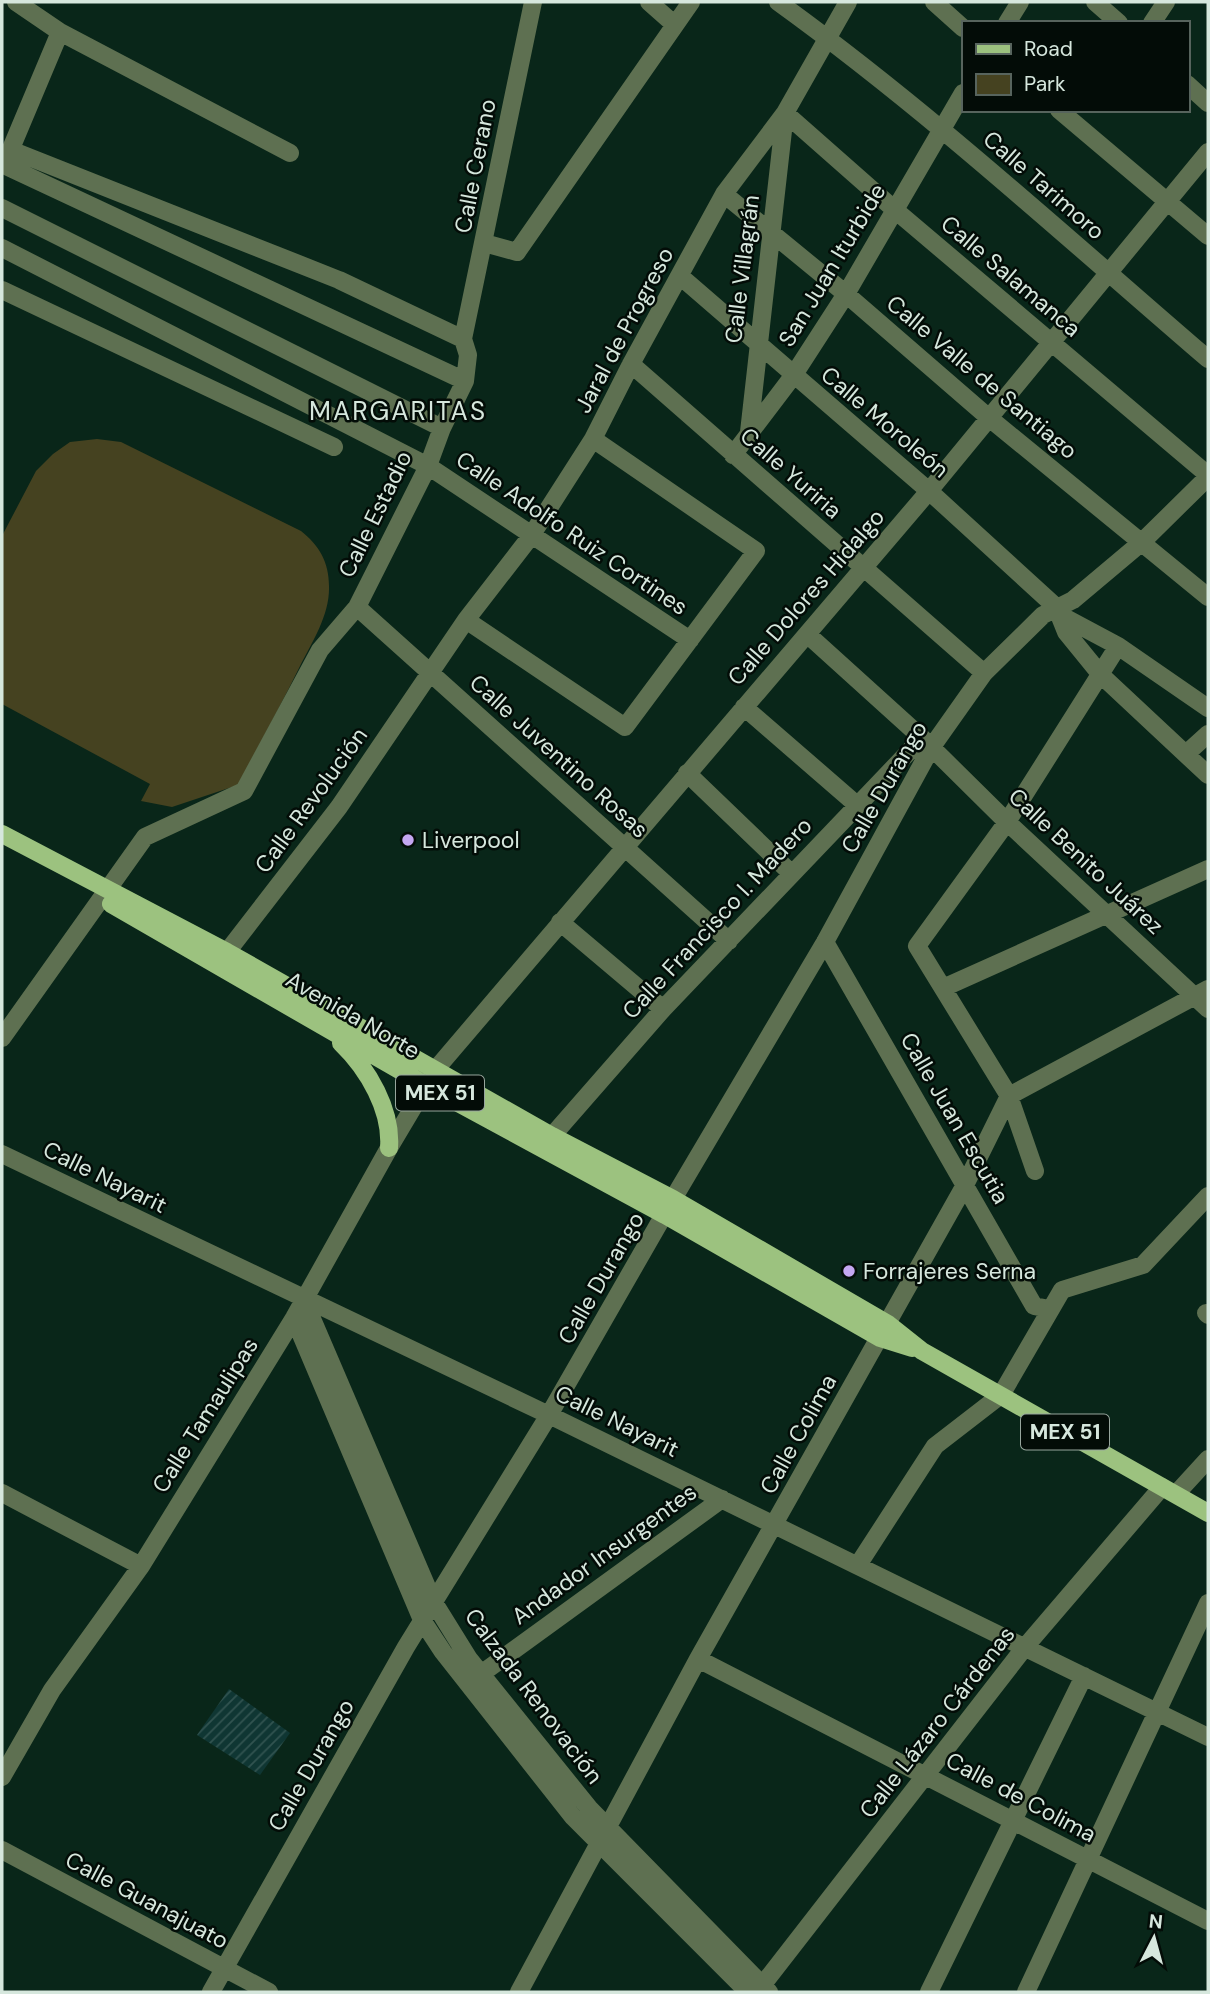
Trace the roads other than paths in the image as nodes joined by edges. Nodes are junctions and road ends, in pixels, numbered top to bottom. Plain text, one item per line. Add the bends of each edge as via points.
1 (16, 2) edge
2 (533, 2) edge
3 (649, 2) edge
4 (691, 2) edge
5 (778, 2) edge
6 (848, 2) edge
7 (934, 2) edge
8 (1020, 2) edge
9 (1095, 2) edge
10 (1166, 2) edge
11 (1008, 21) edge
12 (1117, 21) edge
13 (1153, 21) edge
14 (675, 26) junction
15 (962, 27) edge
16 (60, 32) junction
17 (826, 37) junction
18 (1189, 86) edge
19 (962, 95) edge
20 (1208, 103) edge
21 (1061, 112) edge
22 (785, 113) junction
23 (941, 129) junction
24 (1208, 152) edge
25 (290, 153) dead end
26 (6, 162) edge
27 (724, 194) junction
28 (1168, 203) junction
29 (2, 208) edge
30 (895, 210) junction
31 (773, 233) junction
32 (1208, 236) edge
33 (484, 243) junction
34 (2, 247) edge
35 (1108, 273) junction
36 (680, 276) junction
37 (2, 290) edge
38 (846, 294) junction
39 (463, 339) junction
40 (1051, 342) junction
41 (757, 344) junction
42 (1208, 359) edge
43 (631, 364) junction
44 (793, 376) junction
45 (465, 381) junction
46 (988, 417) junction
47 (442, 428) junction
48 (749, 432) junction
49 (593, 439) junction
50 (334, 447) dead end
51 (733, 454) junction
52 (428, 466) junction
53 (1208, 476) edge
54 (929, 491) junction
55 (531, 536) junction
56 (1142, 542) junction
57 (863, 568) junction
58 (1208, 597) edge
59 (357, 607) junction
60 (1058, 611) junction
61 (466, 621) junction
62 (807, 634) junction
63 (690, 640) junction
64 (1118, 646) junction
65 (984, 673) junction
66 (430, 674) junction
67 (1101, 675) junction
68 (744, 707) junction
69 (1208, 708) edge
70 (1208, 734) edge
71 (926, 743) junction
72 (1187, 753) junction
73 (687, 773) junction
74 (1208, 775) edge
75 (858, 805) junction
76 (1007, 822) junction
77 (2, 834) edge
78 (624, 847) junction
79 (1208, 869) edge
80 (792, 874) junction
81 (104, 894) junction
82 (1110, 916) junction
83 (137, 919) junction
84 (560, 922) junction
85 (729, 941) junction
86 (825, 942) junction
87 (227, 952) junction
88 (943, 988) junction
89 (1204, 998) edge
90 (663, 1009) junction
91 (324, 1026) junction
92 (2, 1038) edge
93 (436, 1069) junction
94 (427, 1086) junction
95 (1009, 1096) junction
96 (552, 1136) junction
97 (389, 1148) junction
98 (2, 1154) edge
99 (1035, 1171) dead end
100 (965, 1185) junction
101 (1208, 1196) edge
102 (669, 1207) junction
103 (304, 1300) junction
104 (1049, 1309) junction
105 (294, 1318) junction
106 (884, 1331) junction
107 (1001, 1395) junction
108 (550, 1415) junction
109 (1208, 1459) edge
110 (1169, 1491) junction
111 (2, 1493) edge
112 (722, 1499) junction
113 (1208, 1513) edge
114 (775, 1525) junction
115 (858, 1565) junction
116 (141, 1566) junction
117 (433, 1601) junction
118 (1208, 1603) edge
119 (422, 1620) junction
120 (1025, 1647) junction
121 (698, 1659) junction
122 (481, 1674) junction
123 (1084, 1676) junction
124 (1157, 1712) junction
125 (1208, 1737) edge
126 (927, 1775) junction
127 (2, 1777) edge
128 (1014, 1819) junction
129 (608, 1827) junction
130 (598, 1843) junction
131 (2, 1850) edge
132 (1088, 1860) junction
133 (1208, 1921) edge
134 (224, 1968) junction
135 (759, 1991) edge
136 (211, 1992) edge
137 (269, 1992) edge
138 (519, 1992) edge
139 (929, 1992) edge
140 (1026, 1992) edge

1 - 16 street
2 - 33 street, Calle Cerano
3 - 14 street
4 - 14 street
5 - 17 street, Calle Tarimoro
6 - 17 street, Jaral de Progreso
7 - 15 street
8 - 11 street
9 - 12 street
10 - 13 street
14 - 33 street via 517,253
16 - 25 street
16 - 26 street
17 - 22 street, Jaral de Progreso
17 - 23 street, Calle Tarimoro
18 - 20 street
19 - 23 street, San Juan Iturbide
21 - 28 street
22 - 27 street, Jaral de Progreso
22 - 30 street, Calle Salamanca
22 - 31 street, Calle Villagrán
23 - 30 street, San Juan Iturbide
23 - 35 street, Calle Tarimoro
24 - 28 street, Calle Dolores Hidalgo
26 - 39 street via 339,280
26 - 45 street
27 - 31 street, Calle Valle de Santiago
27 - 36 street, Jaral de Progreso
28 - 32 street
28 - 35 street, Calle Dolores Hidalgo
29 - 47 street
30 - 38 street, San Juan Iturbide
30 - 40 street, Calle Salamanca
31 - 38 street, Calle Valle de Santiago
31 - 41 street, Calle Villagrán
33 - 39 street, Calle Cerano
34 - 52 street, Calle Adolfo Ruiz Cortines
35 - 40 street, Calle Dolores Hidalgo
35 - 42 street, Calle Tarimoro
36 - 41 street, Calle Moroleón
36 - 43 street, Jaral de Progreso
37 - 50 street
38 - 44 street, San Juan Iturbide
38 - 46 street, Calle Valle de Santiago
39 - 45 street, Calle Estadio via 468,355
40 - 46 street, Calle Dolores Hidalgo
40 - 53 street, Calle Salamanca
41 - 44 street, Calle Moroleón
41 - 48 street, Calle Villagrán
43 - 49 street, Jaral de Progreso
43 - 51 street, Calle Yuriria
44 - 48 street, San Juan Iturbide
44 - 54 street, Calle Moroleón
45 - 47 street, Calle Estadio
46 - 54 street, Calle Dolores Hidalgo
46 - 56 street, Calle Valle de Santiago
47 - 52 street, Calle Estadio
48 - 51 street, San Juan Iturbide
49 - 55 street, Jaral de Progreso
49 - 63 street via 756,551
51 - 57 street, Calle Yuriria
52 - 55 street, Calle Adolfo Ruiz Cortines
52 - 59 street, Calle Estadio
53 - 56 street, Calle Durango
54 - 57 street, Calle Dolores Hidalgo
54 - 60 street, Calle Moroleón
55 - 61 street, Jaral de Progreso
55 - 63 street, Calle Adolfo Ruiz Cortines
56 - 58 street, Calle Valle de Santiago
56 - 60 street, Calle Durango
57 - 62 street, Calle Dolores Hidalgo
57 - 65 street, Calle Yuriria
59 - 66 street, Calle Juventino Rosas
59 - 81 street, Calle Estadio via 320,650 244,791 145,836
60 - 64 street
60 - 65 street, Calle Durango via 1043,615
60 - 67 street via 1066,632
61 - 63 street via 625,727
61 - 66 street, Jaral de Progreso
62 - 68 street, Calle Dolores Hidalgo
62 - 71 street, Calle Benito Juárez
64 - 67 street
64 - 69 street
65 - 71 street, Calle Durango
66 - 78 street, Calle Juventino Rosas
66 - 87 street, Calle Revolución via 339,807
67 - 72 street
67 - 76 street
68 - 73 street, Calle Dolores Hidalgo
68 - 75 street
70 - 72 street
71 - 75 street, Calle Francisco I. Madero
71 - 76 street, Calle Benito Juárez
71 - 86 street, Calle Durango
72 - 74 street
73 - 78 street, Calle Dolores Hidalgo
73 - 80 street
75 - 80 street, Calle Francisco I. Madero
76 - 82 street, Calle Benito Juárez
76 - 88 street via 917,946
77 - 81 main road, Avenida Norte / MEX 51
78 - 84 street, Calle Dolores Hidalgo
78 - 85 street, Calle Juventino Rosas
79 - 82 street
80 - 85 street, Calle Francisco I. Madero
81 - 83 main road, Avenida Norte / MEX 51
81 - 87 main road, Avenida Norte / MEX 51
81 - 92 street, Calle Estadio
82 - 88 street
82 - 89 street, Calle Benito Juárez
83 - 87 main road via 212,951
83 - 91 main road, Avenida Norte / MEX 51
84 - 90 street
84 - 93 street, Calle Dolores Hidalgo
85 - 90 street, Calle Francisco I. Madero
86 - 100 street, Calle Juan Escutia
86 - 102 street, Calle Durango
87 - 93 main road, Avenida Norte / MEX 51
88 - 95 street
89 - 95 street
90 - 96 street, Calle Francisco I. Madero
91 - 94 main road, Avenida Norte / MEX 51
91 - 97 main road via 355,1057 376,1091 390,1130
93 - 94 street, Calle Tamaulipas
93 - 96 main road, Avenida Norte / MEX 51
94 - 97 street, Calle Tamaulipas
94 - 102 main road, Avenida Norte / MEX 51
95 - 99 street
95 - 100 street, Calle Colima
96 - 102 main road, Avenida Norte / MEX 51
97 - 103 street, Calle Tamaulipas
98 - 103 street, Calle Nayarit
100 - 104 street, Calle Juan Escutia via 1034,1306
100 - 106 street, Calle Colima
101 - 104 street via 1143,1265 1062,1290
102 - 106 main road, MEX 51
102 - 108 street, Calle Durango
103 - 105 street, Calle Tamaulipas
103 - 108 street, Calle Nayarit
103 - 117 street, Calzada Renovación
104 - 107 street
105 - 116 street, Calle Tamaulipas
105 - 119 street, Calzada Renovación
106 - 107 main road, MEX 51
106 - 114 street, Calle Colima
107 - 110 main road, MEX 51
107 - 115 street via 935,1446
108 - 112 street, Calle Nayarit
108 - 117 street, Calle Durango
109 - 110 street, Calle Lázaro Cárdenas
110 - 113 main road, MEX 51
110 - 120 street, Calle Lázaro Cárdenas
111 - 116 street
112 - 114 street, Calle Nayarit
112 - 122 street, Andador Insurgentes
114 - 115 street, Calle Nayarit
114 - 121 street, Calle Colima
115 - 120 street, Calle Nayarit
116 - 127 street, Calle Tamaulipas via 52,1689
117 - 119 street, Calle Durango
117 - 122 street, Calzada Renovación
118 - 124 street
119 - 130 street, Calzada Renovación via 459,1673
119 - 134 street, Calle Durango
120 - 123 street, Calle Nayarit
120 - 126 street, Calle Lázaro Cárdenas
121 - 126 street, Calle de Colima
121 - 129 street, Calle Colima
122 - 129 street, Calzada Renovación
123 - 124 street, Calle Nayarit
123 - 128 street
124 - 125 street, Calle Nayarit
124 - 132 street
126 - 128 street, Calle de Colima
126 - 135 street, Calle Lázaro Cárdenas
128 - 132 street, Calle de Colima
128 - 139 street
129 - 130 street, Calle Colima
129 - 135 street, Calzada Renovación
130 - 135 street, Calzada Renovación
130 - 138 street, Calle Colima
131 - 134 street, Calle Guanajuato
132 - 133 street, Calle de Colima
132 - 140 street
134 - 136 street, Calle Durango
134 - 137 street, Calle Guanajuato

